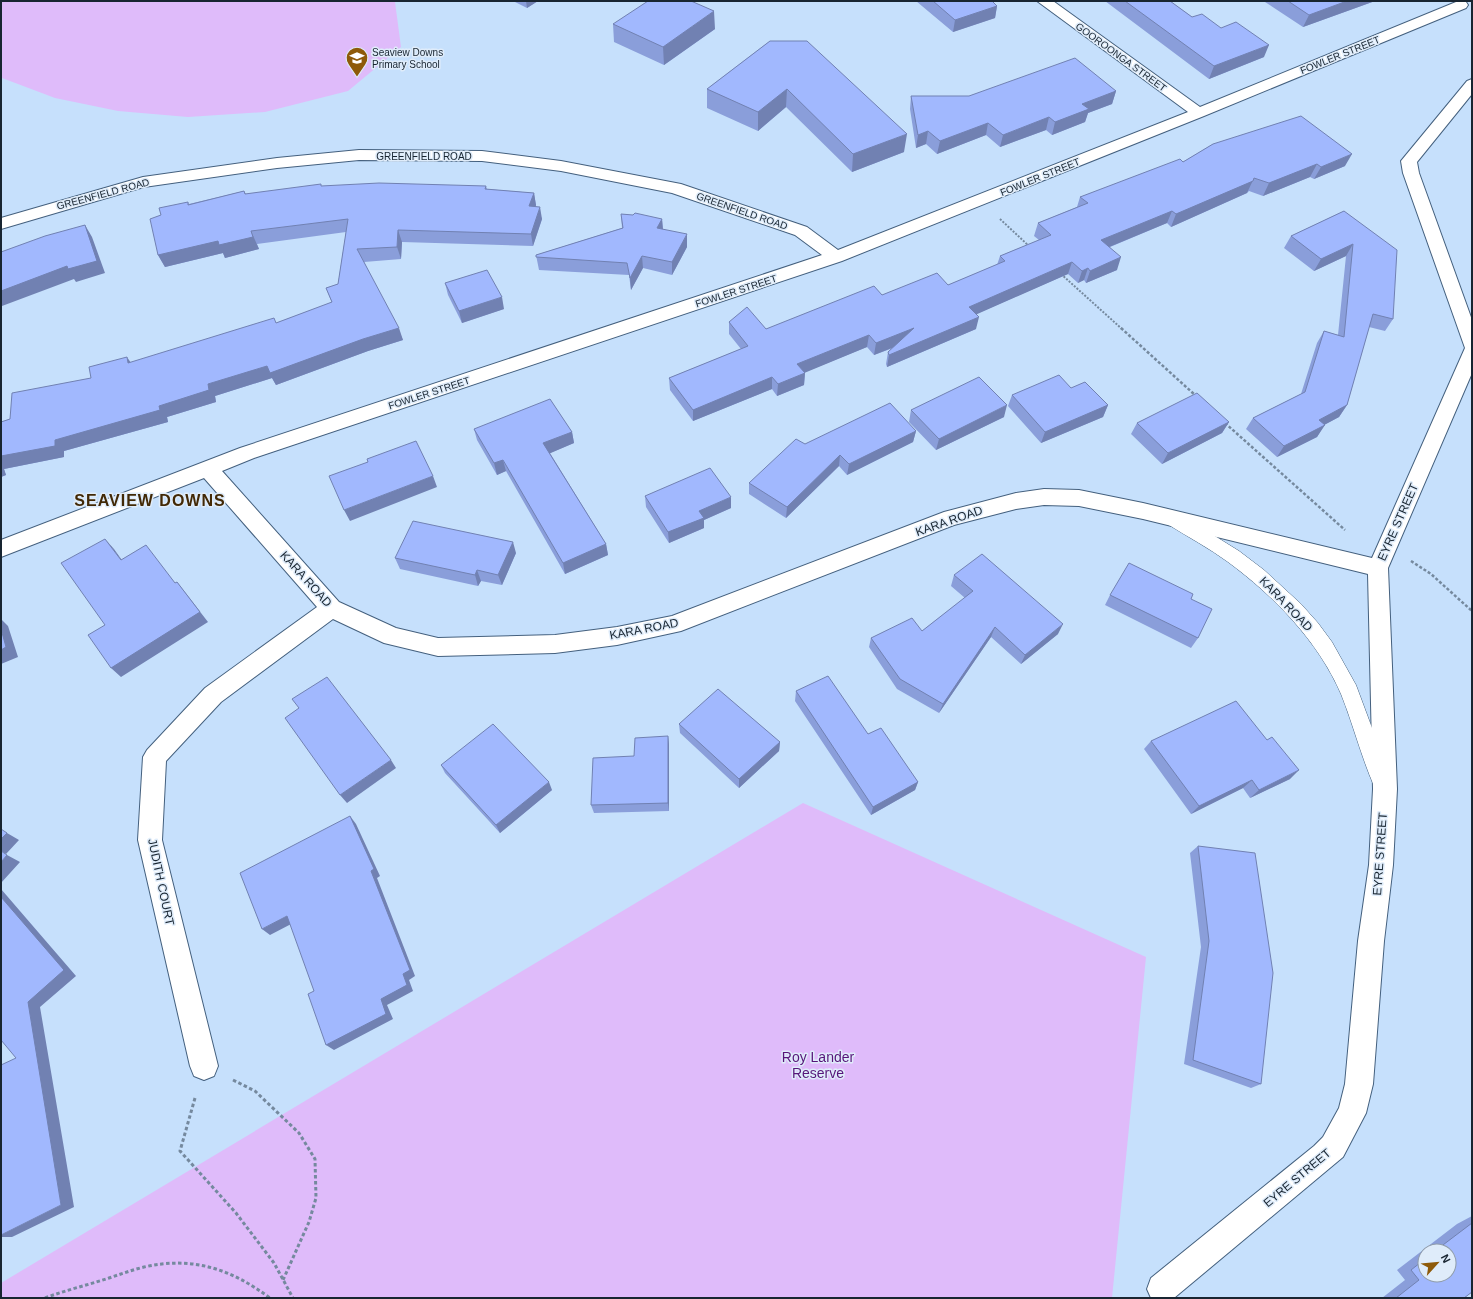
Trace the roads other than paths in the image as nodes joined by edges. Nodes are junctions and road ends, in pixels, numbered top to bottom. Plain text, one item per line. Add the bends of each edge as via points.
1 (1044, 1) edge
2 (1467, 6) edge
3 (1472, 84) edge
4 (1199, 113) junction
5 (1, 224) edge
6 (836, 257) junction
7 (1472, 345) edge
8 (1472, 352) edge
9 (208, 469) junction
10 (1175, 520) junction
11 (1, 549) edge
12 (1382, 558) junction
13 (331, 608) junction
14 (1385, 790) junction
15 (204, 1066) road end
16 (1162, 1289) dead end

1 - 4 street, GOOROONGA STREET
2 - 4 street, FOWLER STREET
3 - 7 street via 1409,161
4 - 6 street, FOWLER STREET
5 - 6 street, GREENFIELD ROAD via 143,182 277,163 359,155 482,156 561,166 675,188 801,231
6 - 9 street, FOWLER STREET via 247,453
8 - 12 street, EYRE STREET
9 - 11 street, FOWLER STREET
9 - 13 street, KARA ROAD
10 - 12 street, KARA ROAD
10 - 13 street, KARA ROAD via 1079,498 1044,497 1016,502 951,518 674,625 555,644 438,647 392,636
10 - 14 lane, KARA ROAD via 1233,556 1258,575 1311,629 1333,661 1349,691
12 - 14 street, EYRE STREET
13 - 15 street, JUDITH COURT via 213,695 155,757 150,840
14 - 16 street, EYRE STREET via 1381,865 1371,941 1359,1084 1352,1113 1333,1147 1324,1156

